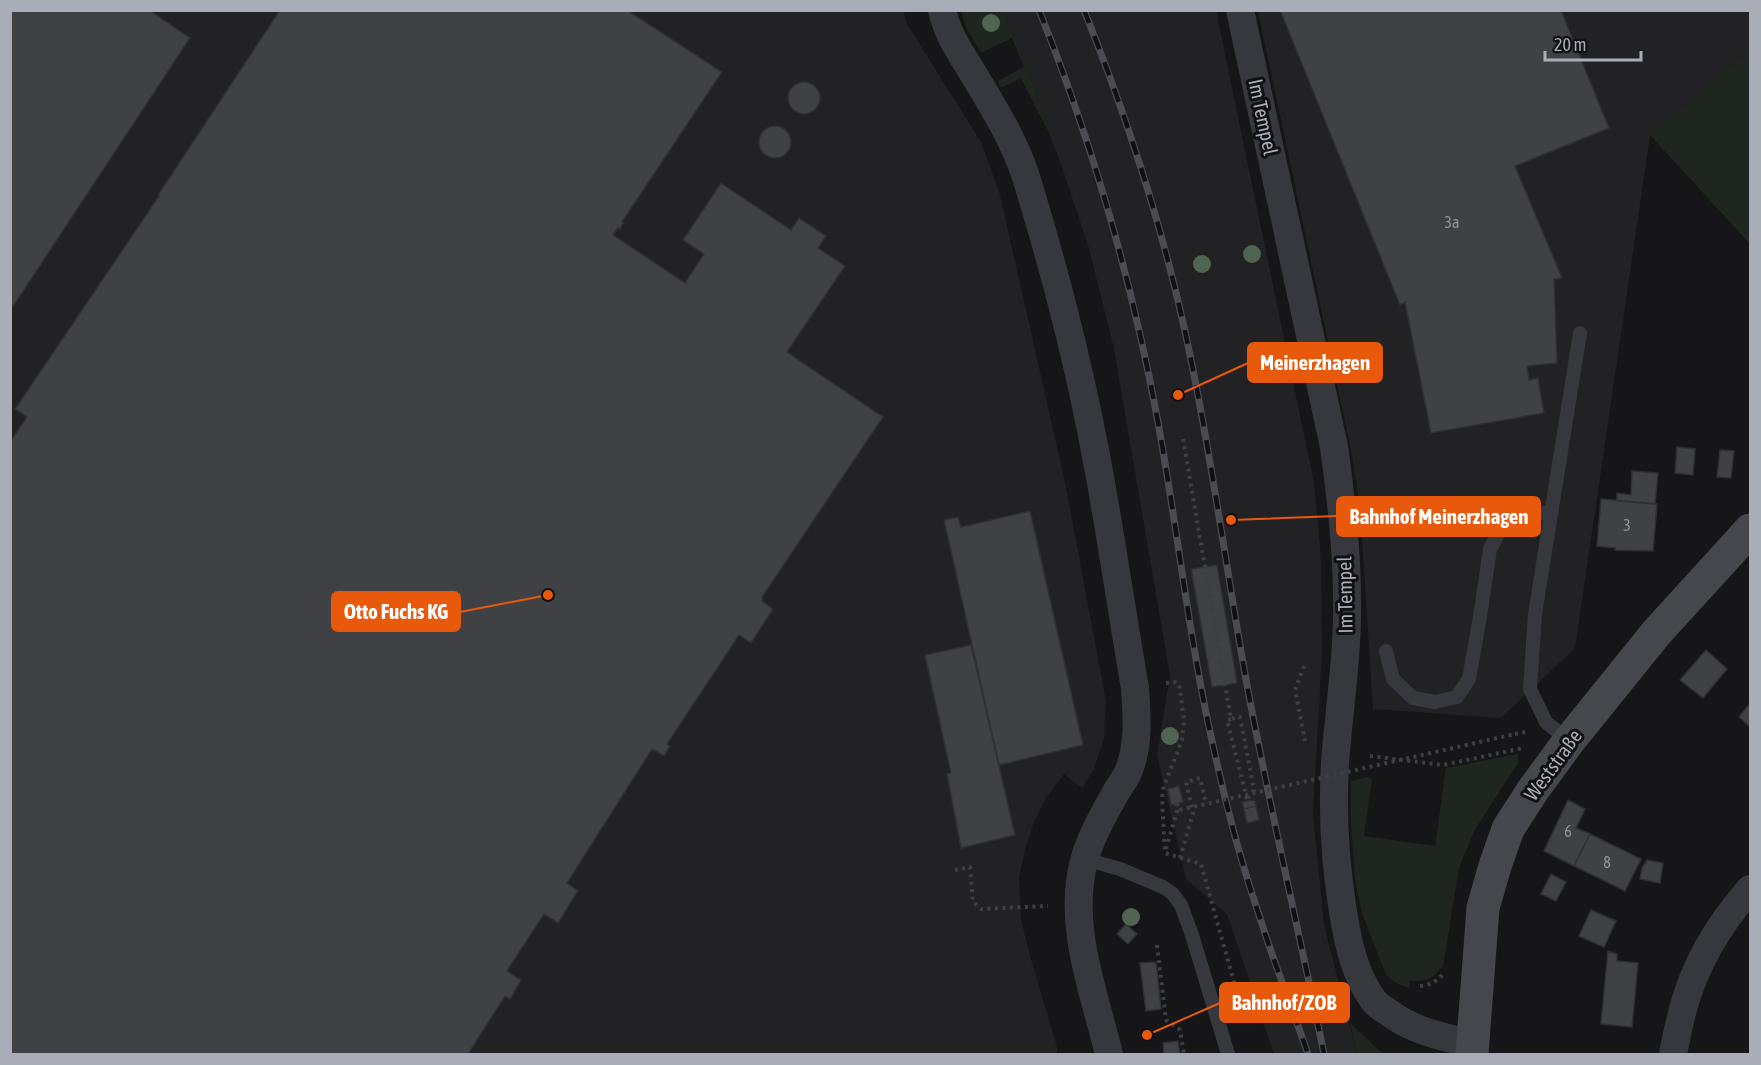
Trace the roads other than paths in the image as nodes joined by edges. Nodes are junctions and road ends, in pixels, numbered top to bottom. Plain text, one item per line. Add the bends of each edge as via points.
1 (942, 10) edge
2 (1240, 10) edge
3 (1580, 333) dead end
4 (1551, 512) junction
5 (1750, 530) edge
6 (1386, 651) dead end
7 (1569, 741) junction
8 (1085, 859) junction
9 (1750, 889) edge
10 (1472, 1049) edge
11 (1109, 1054) edge
12 (1228, 1054) edge
13 (1673, 1054) edge

1 - 8 street via 953,39 1019,156 1058,286 1100,479 1137,712 1134,756 1128,773
2 - 10 street, Im Tempel via 1334,447 1342,505 1347,611 1333,819 1345,929 1359,978 1376,1003 1417,1030
3 - 4 lane
4 - 6 lane via 1529,514 1504,524 1490,549 1471,668 1457,697 1435,702 1413,698 1393,679
4 - 7 lane via 1535,614 1530,689 1546,722
5 - 7 main road, Weststraße via 1657,632
7 - 10 main road, Weststraße via 1508,829 1494,866 1483,908
8 - 11 street via 1079,884 1080,927
8 - 12 lane via 1163,887 1181,905
9 - 13 street via 1732,909 1702,958 1683,1008

